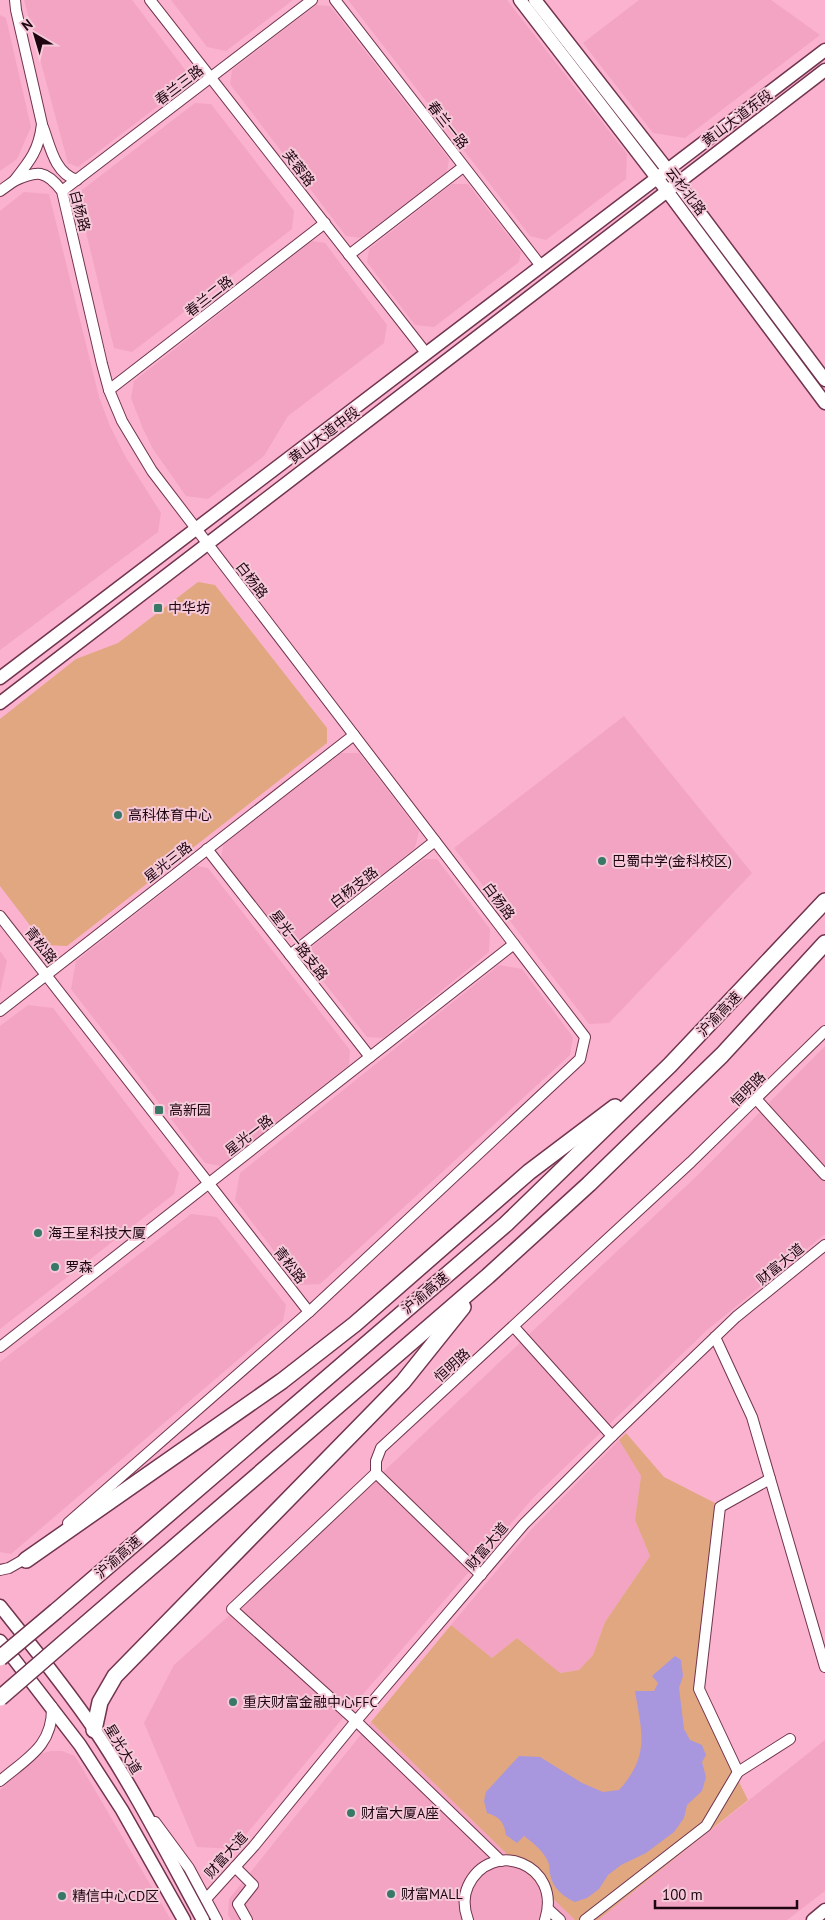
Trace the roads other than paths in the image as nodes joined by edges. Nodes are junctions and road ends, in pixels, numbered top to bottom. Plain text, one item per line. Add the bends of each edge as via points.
1 (10, 0) edge
2 (150, 0) edge
3 (312, 0) edge
4 (335, 0) edge
5 (520, 0) edge
6 (535, 0) edge
7 (15, 5) edge
8 (825, 50) edge
9 (825, 70) edge
10 (212, 77) junction
11 (42, 124) junction
12 (463, 166) junction
13 (661, 173) junction
14 (76, 180) junction
15 (14, 181) junction
16 (672, 187) junction
17 (62, 191) junction
18 (0, 192) edge
19 (325, 223) junction
20 (350, 255) junction
21 (541, 266) junction
22 (426, 353) junction
23 (825, 380) edge
24 (109, 390) junction
25 (825, 403) edge
26 (196, 529) junction
27 (207, 544) junction
28 (0, 678) edge
29 (0, 703) edge
30 (354, 735) junction
31 (435, 841) junction
32 (207, 849) junction
33 (825, 901) edge
34 (0, 916) edge
35 (825, 943) edge
36 (514, 944) junction
37 (290, 955) junction
38 (46, 975) junction
39 (0, 1011) edge
40 (825, 1031) edge
41 (370, 1057) junction
42 (670, 1065) junction
43 (756, 1100) junction
44 (825, 1176) edge
45 (209, 1184) junction
46 (825, 1245) edge
47 (488, 1276) junction
48 (309, 1312) junction
49 (514, 1327) junction
50 (715, 1337) junction
51 (0, 1347) edge
52 (612, 1436) junction
53 (376, 1473) junction
54 (770, 1479) junction
55 (26, 1560) junction
56 (0, 1570) edge
57 (481, 1575) junction
58 (0, 1606) edge
59 (0, 1641) edge
60 (0, 1658) edge
61 (825, 1667) edge
62 (0, 1698) edge
63 (52, 1706) junction
64 (356, 1721) junction
65 (94, 1730) junction
66 (790, 1739) dead end
67 (738, 1772) junction
68 (0, 1781) edge
69 (139, 1803) junction
70 (501, 1861) junction
71 (235, 1867) junction
72 (206, 1899) junction
73 (548, 1909) junction
74 (825, 1910) edge
75 (184, 1920) edge
76 (203, 1920) edge
77 (217, 1920) edge
78 (247, 1920) edge
79 (468, 1920) edge
80 (545, 1920) edge
81 (560, 1920) edge
82 (585, 1920) edge
83 (813, 1920) edge

1 - 7 street, 白杨路
2 - 10 street, 芙蓉路
3 - 10 street, 春兰三路
4 - 12 street, 春兰一路
5 - 13 main road, 云杉北路
6 - 13 main road, 云杉北路
7 - 11 street, 白杨路
8 - 13 main road, 黄山大道东段
9 - 16 main road, 黄山大道东段
10 - 14 street, 春兰三路
10 - 19 street, 芙蓉路
11 - 14 street, 白杨路 via 60,170 68,178
11 - 15 street, 白杨路 via 40,142
12 - 20 street
12 - 21 street, 春兰一路
13 - 16 main road, 云杉北路
13 - 21 main road, 黄山大道中段
14 - 17 street, 春兰三路
15 - 17 street, 白杨路 via 37,172 50,178
15 - 18 street
16 - 23 main road, 云杉北路
16 - 25 main road, 云杉北路
16 - 27 main road, 黄山大道中段
17 - 24 street, 白杨路
19 - 20 street, 芙蓉路
19 - 24 street, 春兰二路
20 - 22 street, 芙蓉路
21 - 22 main road, 黄山大道中段
22 - 26 main road, 黄山大道中段
24 - 26 street, 白杨路 via 139,452
26 - 27 street, 白杨路
26 - 28 main road, 黄山大道中段
27 - 29 main road, 黄山大道中段
27 - 30 street, 白杨路
30 - 31 street, 白杨路
30 - 32 street, 星光三路
31 - 36 street, 白杨路
31 - 37 street, 白杨支路
32 - 37 street, 星光一路支路
32 - 38 street, 星光三路
33 - 42 highway, 沪渝高速
34 - 38 street, 青松路
35 - 47 highway, 沪渝高速 via 722,1055
36 - 41 street, 星光一路
36 - 48 street, 白杨路 via 585,1037 580,1059
37 - 41 street, 星光一路支路
38 - 39 street, 星光三路
38 - 45 street, 青松路
40 - 43 street, 恒明路
41 - 45 street, 星光一路
42 - 55 highway via 529,1172 355,1324 282,1382
42 - 60 highway, 沪渝高速, bridge via 506,1224
43 - 44 street
43 - 49 street, 恒明路
45 - 48 street, 青松路
45 - 51 street, 星光一路
46 - 50 street, 财富大道
47 - 62 highway, 沪渝高速, bridge
47 - 65 highway via 402,1382 115,1676 100,1702
48 - 55 street
49 - 52 street
49 - 53 street, 恒明路 via 381,1448
50 - 52 street, 财富大道
50 - 54 street via 752,1417
52 - 57 street, 财富大道 via 524,1524
53 - 57 street
53 - 64 street via 232,1609
54 - 61 street
54 - 67 street via 720,1507 699,1689
55 - 56 street
57 - 64 street, 财富大道
58 - 65 main road, 星光大道
59 - 63 main road
63 - 68 street via 52,1722 44,1742
63 - 75 main road via 122,1810
64 - 70 street
64 - 71 street, 财富大道
65 - 69 main road, 星光大道
66 - 67 street
67 - 82 street via 706,1826
69 - 72 street via 190,1868
69 - 76 main road, 星光大道
70 - 73 street via 522,1863 534,1870 543,1881
70 - 79 street via 481,1869 472,1879 464,1905
71 - 72 street, 财富大道
71 - 78 street via 253,1885 238,1904
72 - 77 street
73 - 80 street
73 - 81 street
74 - 83 main road

